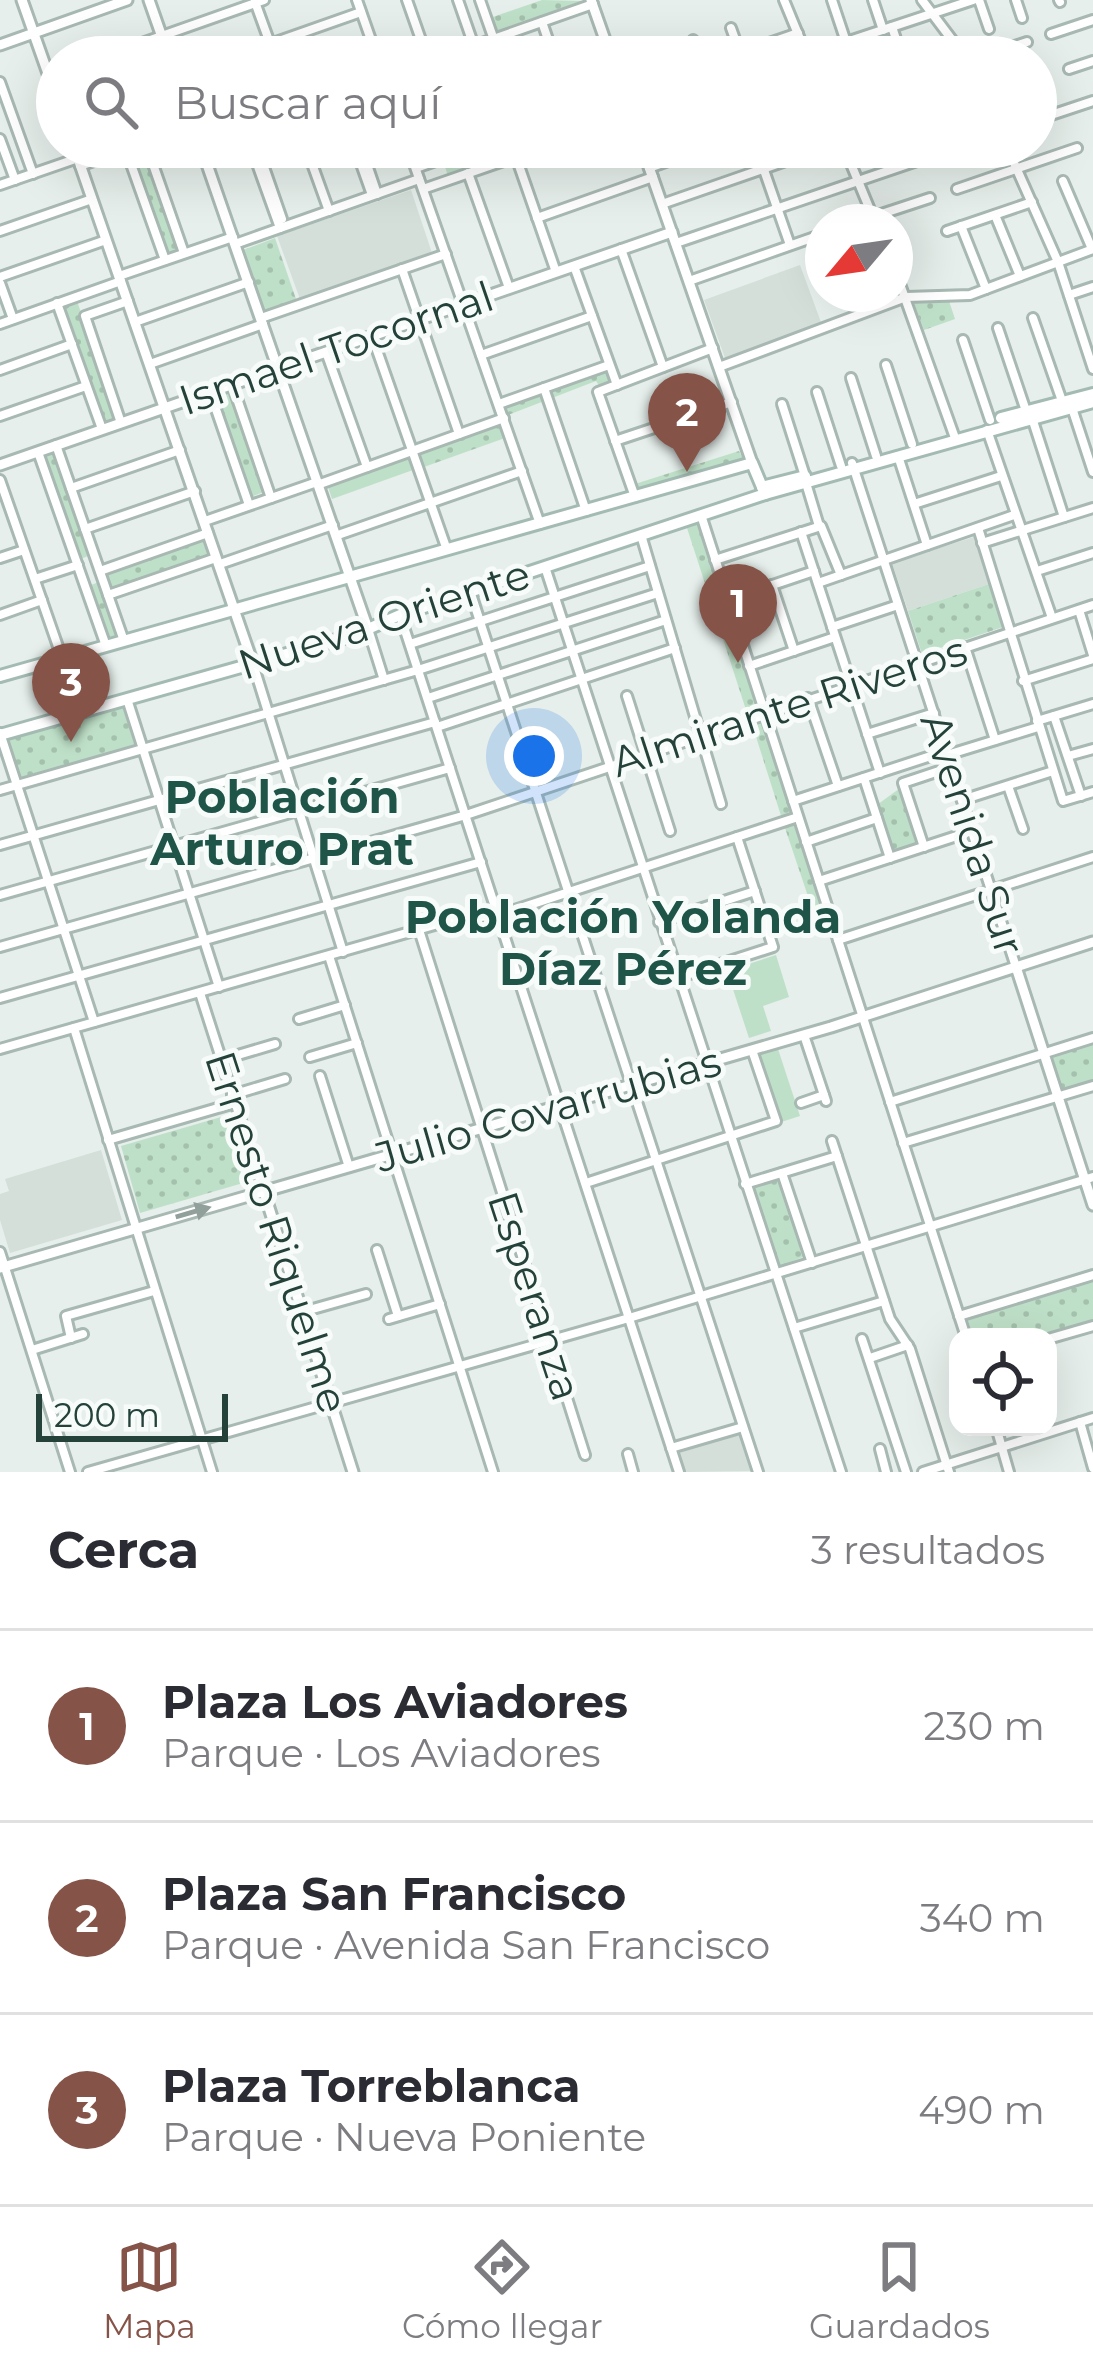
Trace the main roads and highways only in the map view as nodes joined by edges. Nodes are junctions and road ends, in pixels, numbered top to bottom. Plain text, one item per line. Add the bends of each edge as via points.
1 (1093, 398) edge
2 (953, 435) junction
3 (849, 466) junction
4 (763, 491) junction
5 (0, 676) edge
6 (0, 734) edge

1 - 2 main road
2 - 3 main road
2 - 3 main road
3 - 4 main road, Nueva Oriente
4 - 5 main road via 752,464
4 - 6 main road, Nueva Oriente via 368,629

